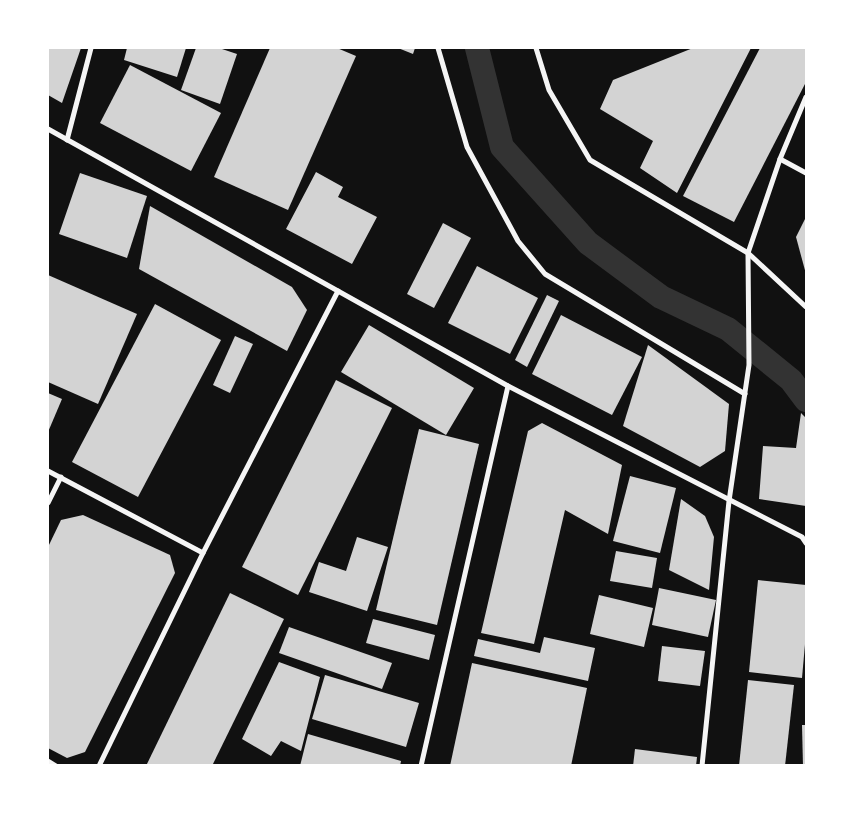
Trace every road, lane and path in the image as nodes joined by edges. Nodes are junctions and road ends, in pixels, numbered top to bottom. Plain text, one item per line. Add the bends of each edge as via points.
1 (92, 48) edge
2 (438, 48) edge
3 (536, 48) edge
4 (806, 97) edge
5 (48, 129) edge
6 (67, 140) junction
7 (780, 158) junction
8 (806, 173) edge
9 (748, 253) junction
10 (338, 291) junction
11 (806, 307) edge
12 (508, 386) junction
13 (745, 394) junction
14 (48, 470) edge
15 (61, 477) junction
16 (729, 501) junction
17 (48, 503) edge
18 (806, 543) edge
19 (203, 553) junction
20 (48, 761) edge
21 (56, 766) edge
22 (99, 766) edge
23 (421, 766) edge
24 (702, 766) edge

1 - 6 street
2 - 13 street via 467,147 518,241 545,274
3 - 9 street via 549,90 590,160
4 - 7 street
5 - 6 street
6 - 10 street
7 - 8 street
7 - 9 street
9 - 11 street
9 - 13 street via 749,365
10 - 12 street
10 - 19 street
12 - 16 street
12 - 23 street
13 - 16 street
14 - 15 street
15 - 17 street
15 - 19 street
16 - 18 street via 802,537
16 - 24 street
19 - 22 street
20 - 21 street

